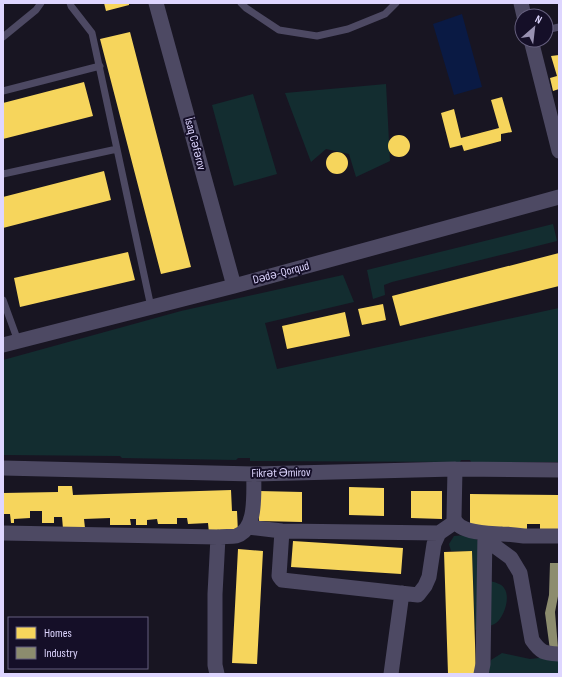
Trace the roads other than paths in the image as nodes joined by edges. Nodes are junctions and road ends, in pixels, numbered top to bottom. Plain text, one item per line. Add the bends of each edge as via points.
1 (41, 3) edge
2 (70, 3) edge
3 (156, 3) edge
4 (241, 3) edge
5 (396, 3) edge
6 (35, 7) edge
7 (3, 37) edge
8 (533, 48) edge
9 (100, 66) junction
10 (3, 91) edge
11 (117, 149) junction
12 (559, 151) edge
13 (3, 174) edge
14 (559, 197) edge
15 (234, 286) junction
16 (3, 300) edge
17 (151, 307) junction
18 (18, 341) junction
19 (3, 345) edge
20 (3, 468) edge
21 (455, 469) junction
22 (559, 470) edge
23 (254, 474) junction
24 (455, 522) junction
25 (248, 527) junction
26 (282, 532) junction
27 (3, 533) edge
28 (439, 533) junction
29 (485, 536) junction
30 (559, 536) edge
31 (218, 537) junction
32 (402, 593) junction
33 (559, 654) edge
34 (217, 674) edge
35 (391, 674) edge
36 (481, 674) edge

1 - 6 lane
2 - 9 lane via 92,33
3 - 15 street, İsaq Cəfərov
4 - 5 lane via 279,30 317,36 348,29 385,14
6 - 7 lane
8 - 12 street
9 - 10 lane
9 - 11 lane
11 - 13 lane
11 - 17 lane
14 - 15 street, Dədə-Qorqud
15 - 17 street, Dədə-Qorqud
16 - 18 lane
17 - 18 street, Dədə-Qorqud
18 - 19 street, Dədə-Qorqud
20 - 23 street, Fikrət Əmirov
21 - 22 street, Fikrət Əmirov
21 - 23 street, Fikrət Əmirov
21 - 24 street
23 - 25 street via 253,511
24 - 28 street
24 - 29 street
25 - 26 street
25 - 31 street via 236,536
26 - 28 street
26 - 32 street via 279,576 282,580
27 - 31 street
28 - 32 street via 434,544 425,586 418,595
29 - 30 street
29 - 33 street via 511,558 520,573 532,640 537,648 544,652
29 - 36 street
31 - 34 street via 215,594
32 - 35 street

